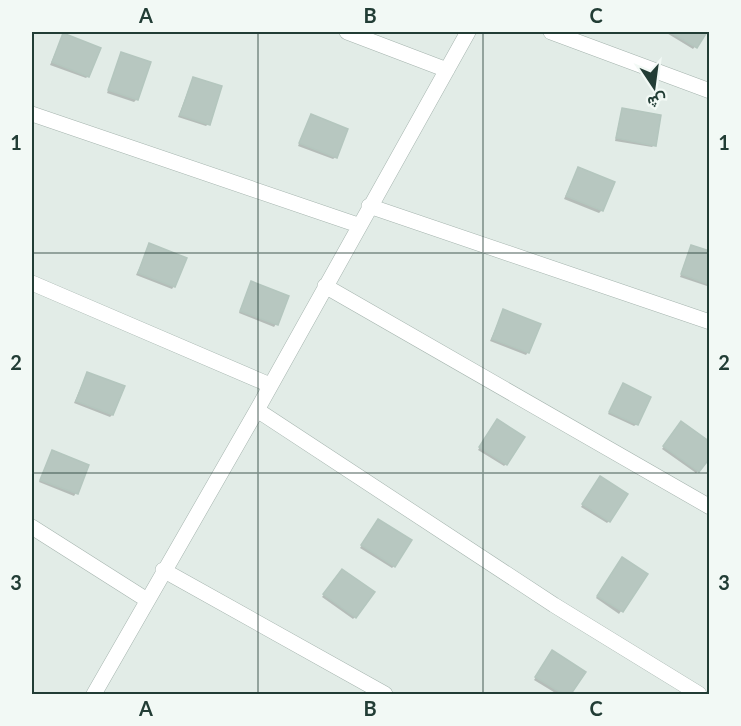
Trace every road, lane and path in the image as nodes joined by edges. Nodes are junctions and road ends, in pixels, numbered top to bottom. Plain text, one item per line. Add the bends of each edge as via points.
1 (347, 32) edge
2 (468, 32) edge
3 (551, 32) edge
4 (447, 70) junction
5 (710, 91) edge
6 (32, 114) edge
7 (369, 206) junction
8 (358, 225) junction
9 (32, 283) edge
10 (325, 286) junction
11 (710, 322) edge
12 (270, 385) junction
13 (257, 410) junction
14 (710, 507) edge
15 (32, 527) edge
16 (163, 570) junction
17 (147, 600) junction
18 (94, 694) edge
19 (385, 694) edge
20 (699, 694) edge

1 - 4 street
2 - 4 street
3 - 5 street
4 - 7 street
6 - 8 street
7 - 8 street
7 - 11 street
8 - 10 street
9 - 12 street
10 - 12 street
10 - 14 street
12 - 13 street
13 - 16 street
13 - 20 street via 554,605
15 - 17 street
16 - 17 street
16 - 19 street
17 - 18 street

